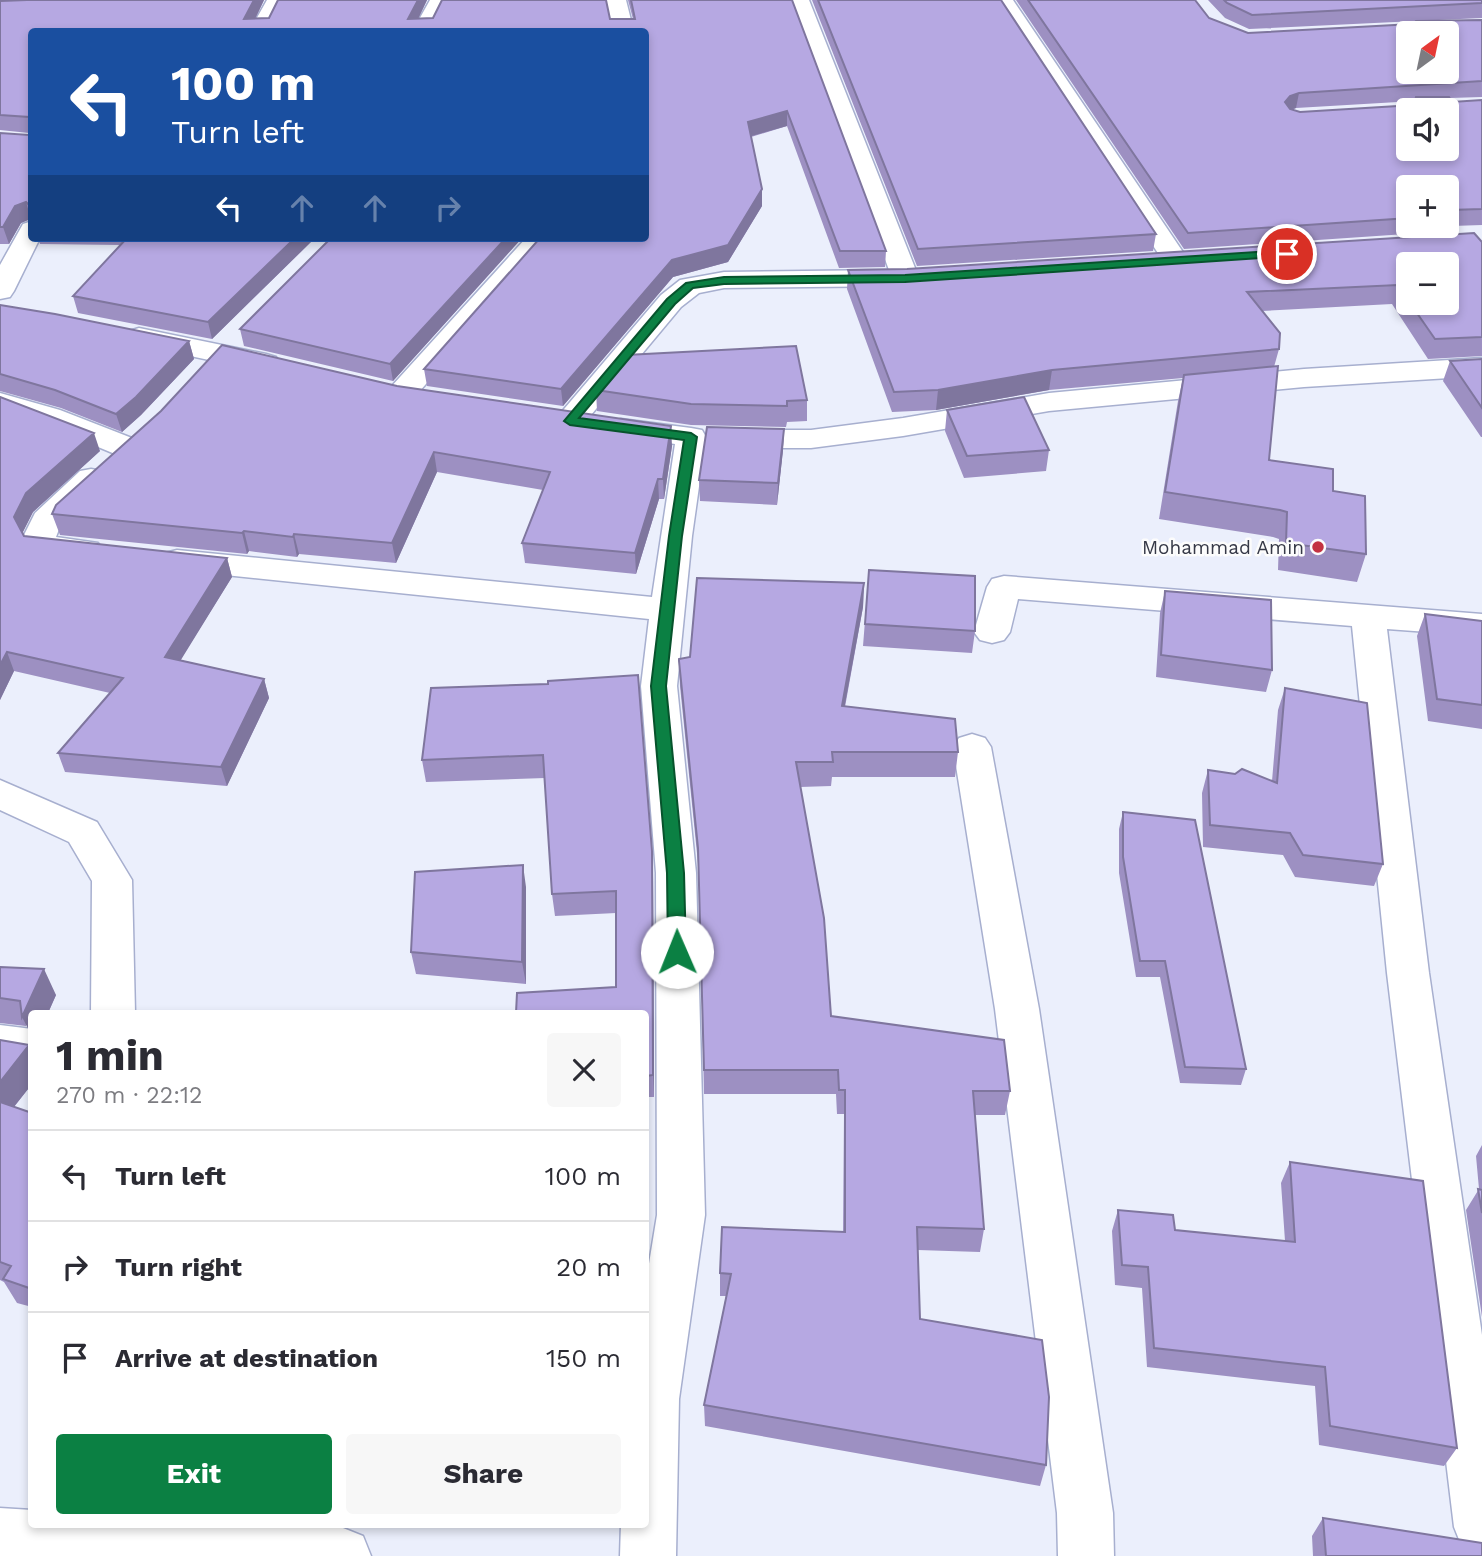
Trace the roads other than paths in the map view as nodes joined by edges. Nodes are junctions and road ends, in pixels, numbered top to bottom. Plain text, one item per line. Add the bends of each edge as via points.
1 (277, 0) edge
2 (440, 0) edge
3 (616, 0) edge
4 (799, 0) edge
5 (1003, 0) edge
6 (261, 28) edge
7 (424, 28) edge
8 (622, 28) edge
9 (28, 240) edge
10 (536, 242) edge
11 (1204, 260) edge
12 (1176, 261) junction
13 (1149, 263) edge
14 (5, 304) edge
15 (109, 331) edge
16 (229, 343) junction
17 (1482, 367) edge
18 (297, 370) edge
19 (191, 383) edge
20 (401, 394) edge
21 (0, 402) edge
22 (691, 437) junction
23 (667, 610) junction
24 (1368, 614) junction
25 (1482, 625) edge
26 (992, 632) dead end
27 (972, 747) dead end
28 (0, 793) edge
29 (113, 1010) edge
30 (0, 1043) edge
31 (28, 1046) edge
32 (649, 1396) edge
33 (1482, 1527) edge
34 (648, 1528) edge
35 (0, 1536) edge
36 (342, 1556) edge
37 (648, 1556) edge
38 (1086, 1556) edge

1 - 6 street
2 - 7 street
3 - 8 street
4 - 22 street via 919,277 724,280 690,286 557,419
5 - 12 street
9 - 14 street
10 - 20 street
11 - 12 street
12 - 13 street
15 - 16 street
16 - 18 street
16 - 19 street
17 - 22 street via 1049,402 811,439
21 - 23 street via 136,439 47,520 39,537 45,546
22 - 23 street
23 - 32 street via 659,686 676,873 681,1215
24 - 25 street
24 - 26 street via 1004,587
24 - 33 street via 1408,973
27 - 38 street via 1017,1009
28 - 29 street via 83,832 112,880
30 - 31 street
34 - 37 street
35 - 36 street

